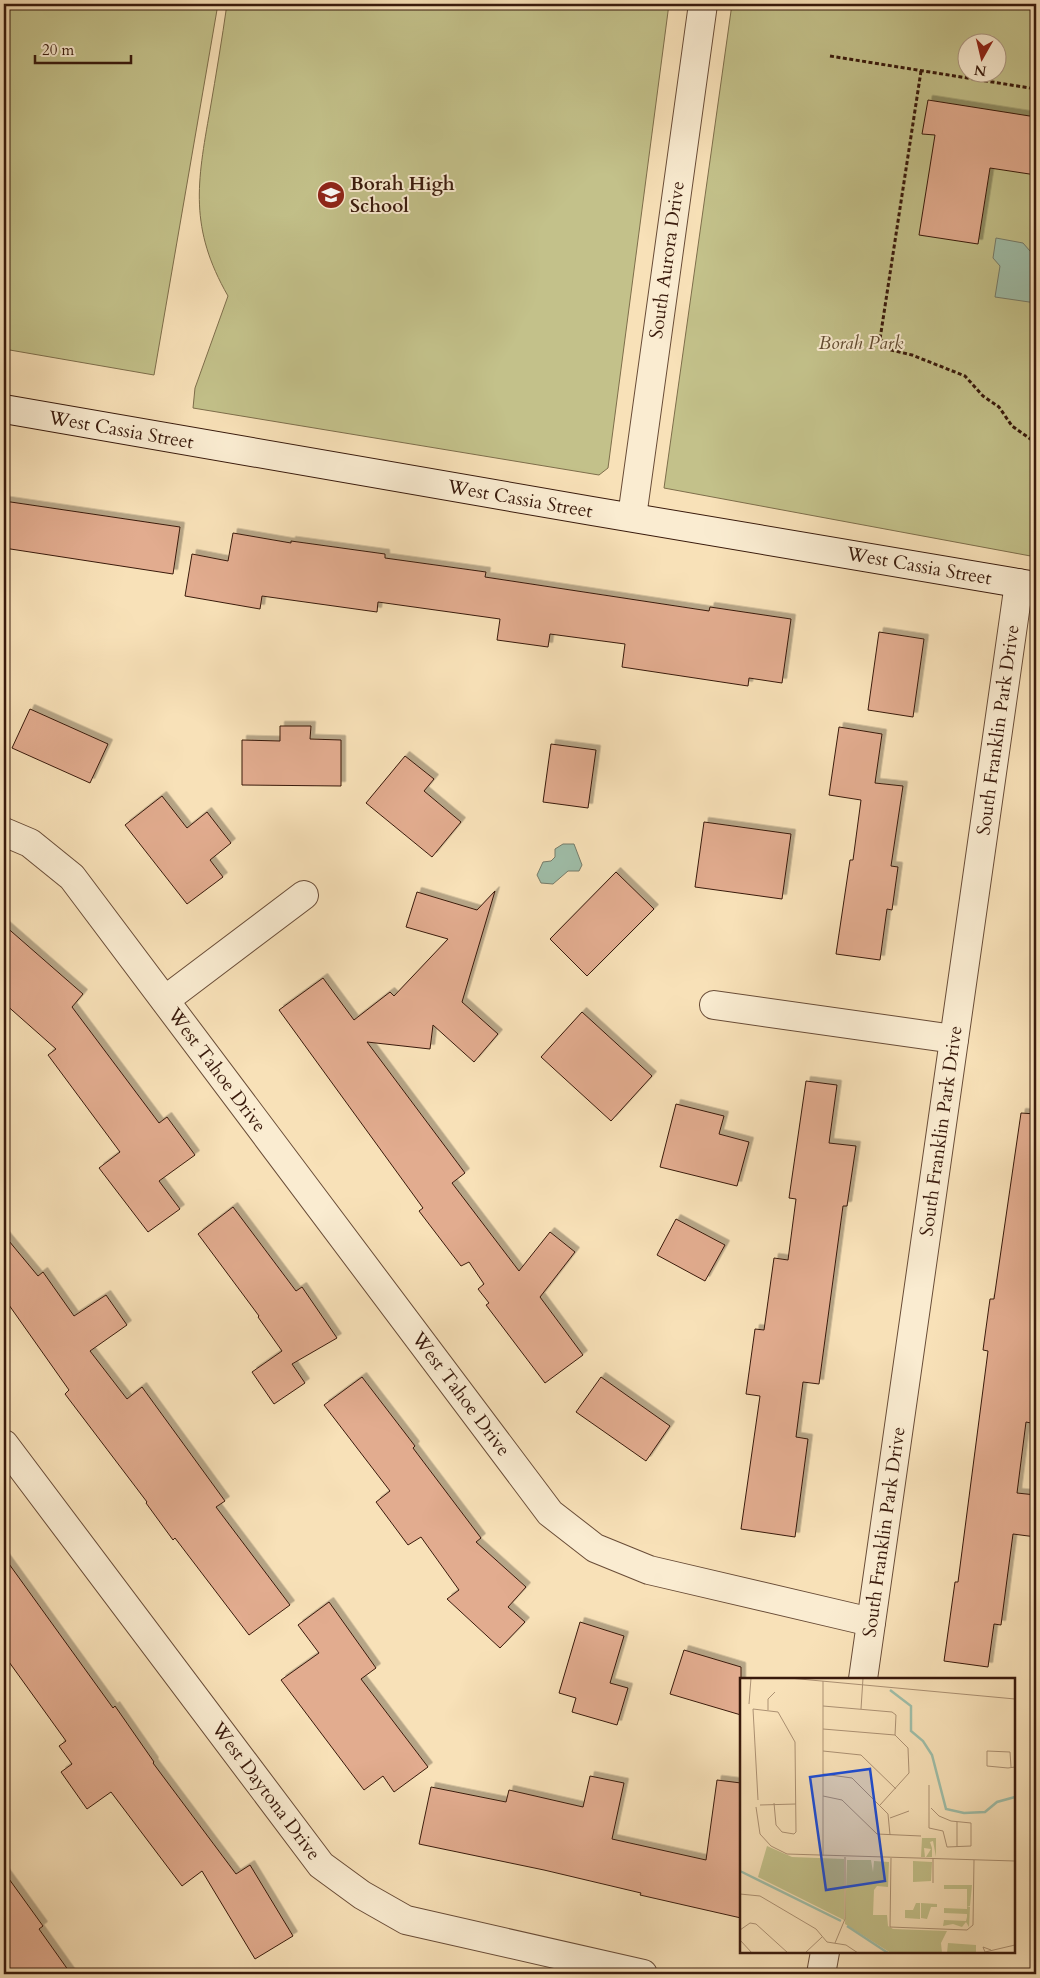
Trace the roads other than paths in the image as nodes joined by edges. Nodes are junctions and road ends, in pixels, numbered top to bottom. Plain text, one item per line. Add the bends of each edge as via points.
1 (703, 4) edge
2 (4, 409) edge
3 (632, 517) junction
4 (1028, 585) edge
5 (4, 832) edge
6 (304, 894) dead end
7 (165, 1000) junction
8 (714, 1005) dead end
9 (954, 1039) junction
10 (4, 1444) edge
11 (871, 1622) junction
12 (863, 1678) edge
13 (825, 1953) edge
14 (642, 1974) edge
15 (822, 1974) edge

1 - 3 street, South Aurora Drive
2 - 3 street, West Cassia Street
3 - 4 street, West Cassia Street
4 - 9 street, South Franklin Park Drive
5 - 7 street, West Tahoe Drive via 30,842 72,878
6 - 7 street, West Tahoe Drive
7 - 11 street, West Tahoe Drive via 550,1513 595,1548 650,1570
8 - 9 street
9 - 11 street, South Franklin Park Drive
10 - 14 street, West Daytona Drive via 321,1865 406,1920
11 - 12 street, South Franklin Park Drive
13 - 15 street

